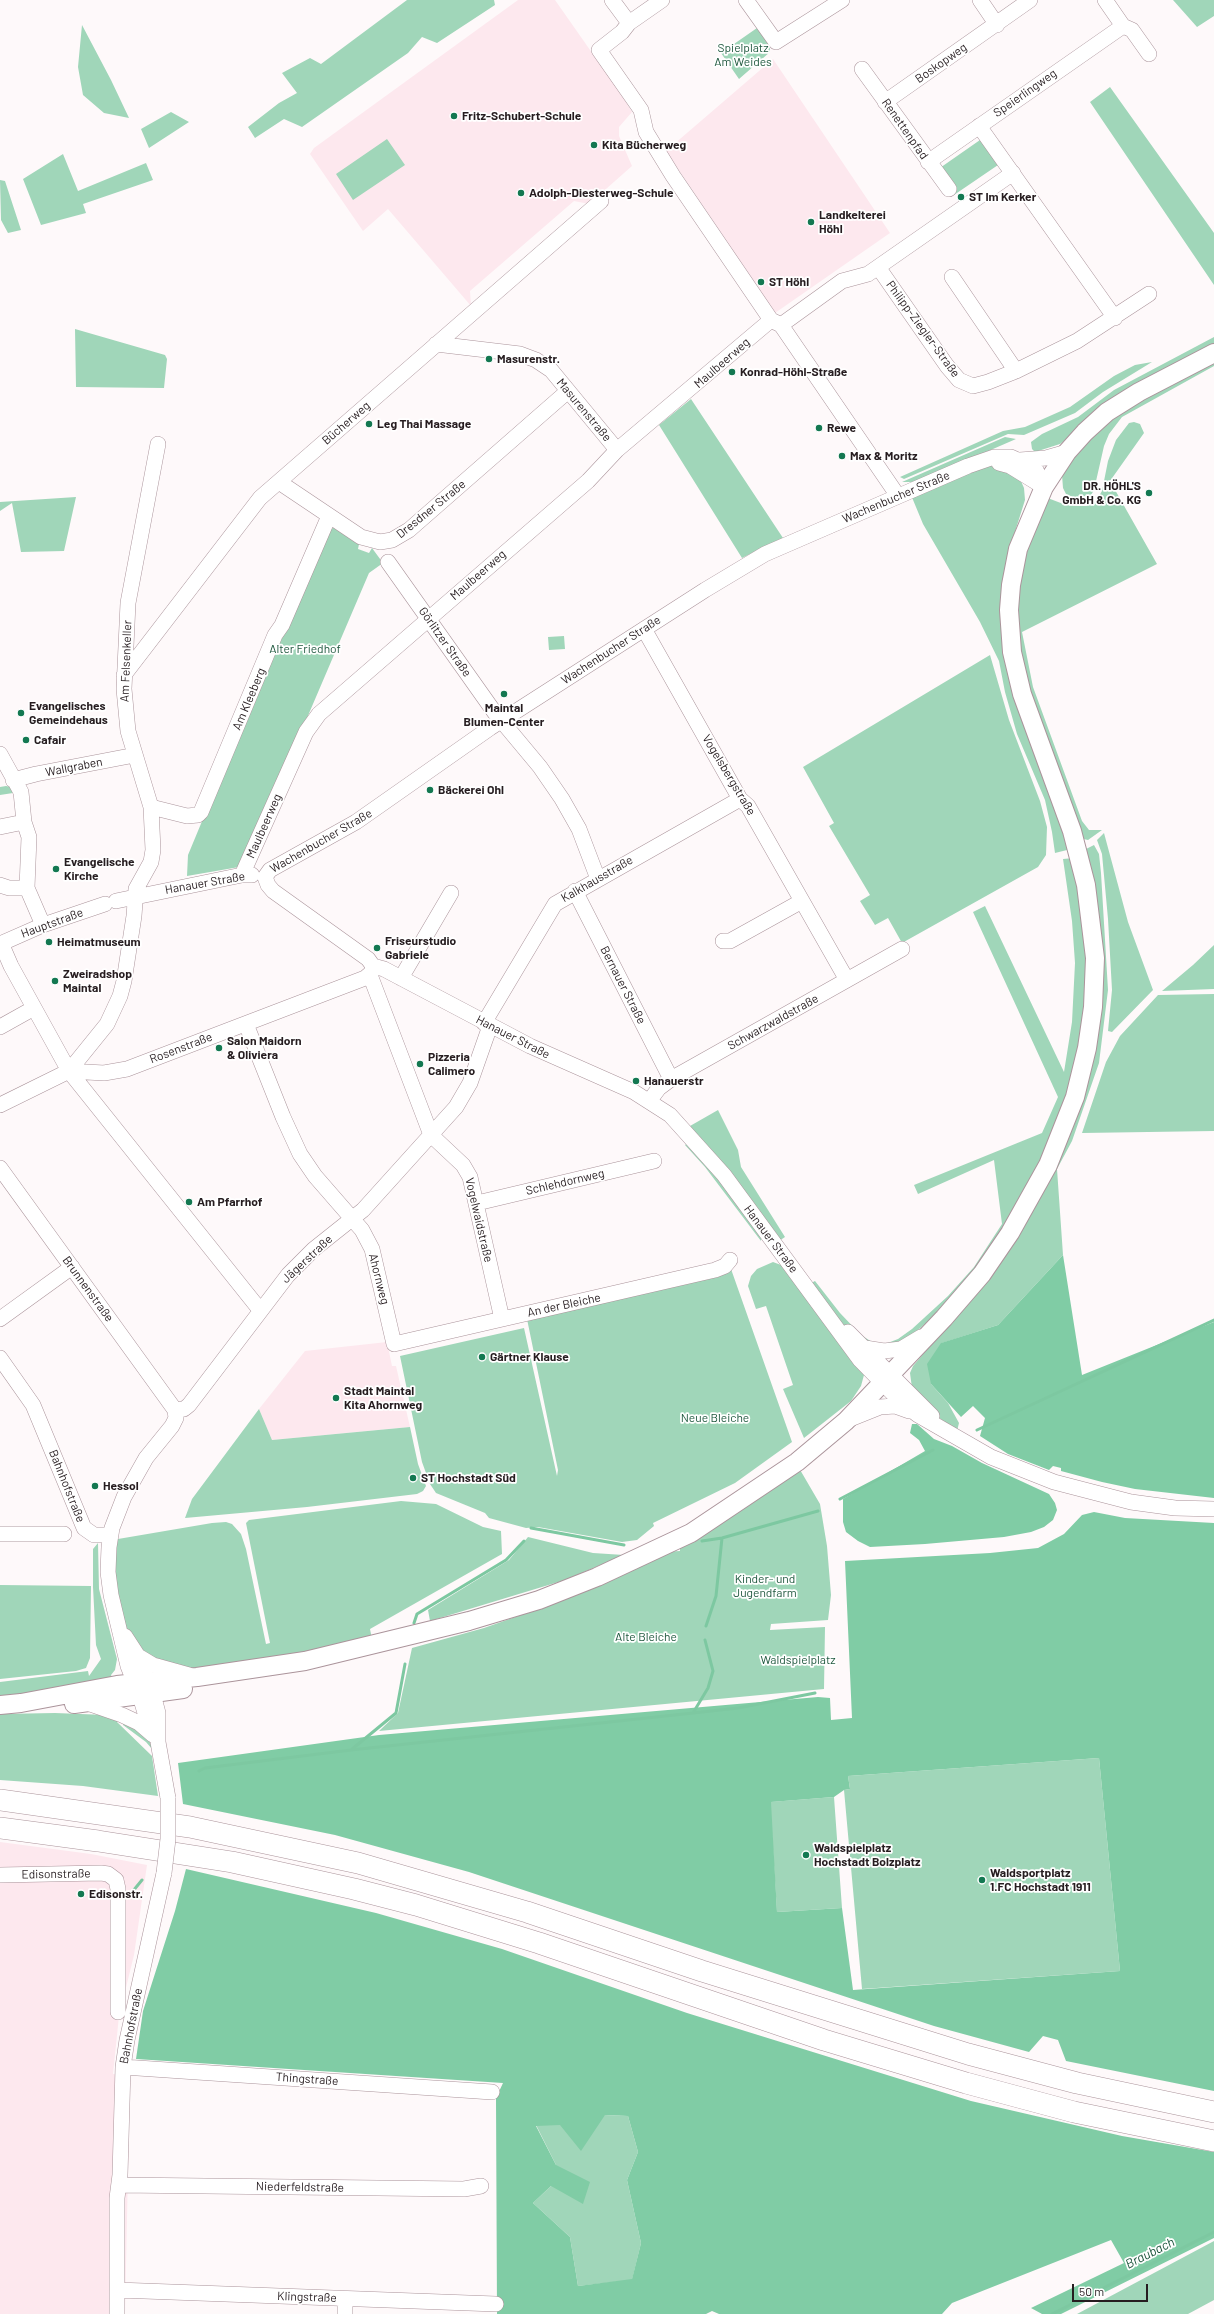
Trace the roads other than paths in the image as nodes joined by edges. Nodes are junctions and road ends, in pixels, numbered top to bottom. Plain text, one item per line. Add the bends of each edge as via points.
1 (612, 0) edge
2 (662, 0) edge
3 (746, 0) edge
4 (842, 0) edge
5 (980, 0) edge
6 (1030, 0) edge
7 (1105, 0) edge
8 (629, 23) junction
9 (997, 25) junction
10 (1123, 26) junction
11 (1149, 54) dead end
12 (862, 69) dead end
13 (885, 102) junction
14 (979, 126) junction
15 (928, 162) junction
16 (1013, 173) junction
17 (949, 189) dead end
18 (601, 201) dead end
19 (878, 267) junction
20 (952, 277) dead end
21 (1149, 294) dead end
22 (1114, 318) junction
23 (776, 323) junction
24 (436, 344) junction
25 (1214, 353) edge
26 (1016, 371) junction
27 (568, 391) junction
28 (158, 444) dead end
29 (617, 450) junction
30 (1067, 452) junction
31 (1018, 460) junction
32 (981, 461) junction
33 (279, 482) junction
34 (1044, 487) junction
35 (898, 496) junction
36 (330, 516) junction
37 (388, 562) dead end
38 (429, 618) junction
39 (644, 629) junction
40 (124, 675) junction
41 (502, 720) junction
42 (0, 754) edge
43 (135, 755) junction
44 (13, 780) junction
45 (740, 799) junction
46 (151, 807) junction
47 (24, 822) junction
48 (0, 827) edge
49 (242, 875) junction
50 (265, 877) junction
51 (598, 879) junction
52 (0, 886) edge
53 (27, 888) junction
54 (575, 891) junction
55 (451, 893) dead end
56 (135, 896) junction
57 (802, 901) junction
58 (43, 924) junction
59 (722, 941) dead end
60 (0, 944) edge
61 (902, 949) dead end
62 (372, 971) junction
63 (401, 978) junction
64 (847, 980) junction
65 (34, 1008) junction
66 (246, 1024) junction
67 (487, 1024) junction
68 (0, 1027) edge
69 (70, 1071) junction
70 (671, 1079) junction
71 (650, 1100) junction
72 (0, 1105) edge
73 (431, 1135) junction
74 (654, 1161) dead end
75 (0, 1168) edge
76 (477, 1203) junction
77 (352, 1219) junction
78 (730, 1260) dead end
79 (72, 1267) junction
80 (260, 1310) junction
81 (828, 1314) junction
82 (0, 1319) edge
83 (502, 1319) junction
84 (930, 1331) junction
85 (394, 1344) joint
86 (865, 1348) junction
87 (0, 1358) edge
88 (887, 1380) junction
89 (175, 1410) junction
90 (918, 1415) junction
91 (846, 1421) junction
92 (944, 1428) junction
93 (1214, 1509) edge
94 (0, 1534) edge
95 (64, 1534) dead end
96 (110, 1535) junction
97 (120, 1629) junction
98 (138, 1656) junction
99 (279, 1666) junction
100 (197, 1677) junction
101 (144, 1689) junction
102 (21, 1703) junction
103 (87, 1703) junction
104 (0, 1705) edge
105 (155, 1737) junction
106 (0, 1800) edge
107 (0, 1828) edge
108 (0, 1875) edge
109 (111, 1876) joint
110 (118, 2012) dead end
111 (123, 2067) junction
112 (492, 2092) dead end
113 (1214, 2112) edge
114 (1214, 2141) edge
115 (119, 2185) junction
116 (481, 2186) dead end
117 (117, 2290) junction
118 (345, 2298) junction
119 (496, 2304) dead end
120 (117, 2314) edge
121 (345, 2314) edge

1 - 8 street
2 - 8 street
3 - 4 street via 776,42
5 - 9 street
6 - 9 street, Boskopweg
7 - 10 street
8 - 23 street via 622,32 599,50 641,110 646,132 652,144
9 - 13 street, Boskopweg
10 - 11 street via 1132,30
10 - 14 street, Speierlingweg
12 - 13 street, Renettenpfad
13 - 15 street, Renettenpfad
14 - 15 street, Speierlingweg
14 - 16 street
15 - 17 street, Renettenpfad
16 - 19 street, Maulbeerweg
16 - 22 street
18 - 24 street, Bücherweg
19 - 23 street, Maulbeerweg via 868,274 842,281
19 - 26 street, Philipp-Ziegler-Straße via 947,366 960,380 966,384 980,385
20 - 26 street
21 - 22 street, Philipp-Ziegler-Straße
22 - 26 street, Philipp-Ziegler-Straße via 1077,341
23 - 29 street, Maulbeerweg
23 - 35 street
24 - 27 street, Masurenstraße via 526,356 551,370
24 - 33 street, Bücherweg
25 - 30 main road via 1139,392 1107,412
27 - 29 street, Masurenstraße
27 - 36 street, Dresdner Straße via 400,537 385,541 369,540
28 - 40 street, Am Felsenkeller via 129,596
29 - 38 street, Maulbeerweg via 596,474
30 - 31 street via 1046,458
30 - 34 main road
31 - 32 street, Wachenbucher Straße via 994,457
31 - 34 street, Wachenbucher Straße via 1036,470
32 - 34 street, Wachenbucher Straße via 1010,466
32 - 35 street, Wachenbucher Straße
33 - 36 street, Dresdner Straße
33 - 40 street, Bücherweg via 246,514
34 - 84 main road via 1025,529 1014,569 1009,616 1010,636 1022,694 1072,831 1086,885 1094,942 1093,1007 1087,1048 1075,1097 1048,1165 1014,1226 982,1274
35 - 39 street, Wachenbucher Straße via 765,554
36 - 46 street, Am Kleeberg via 282,625 275,635 201,812 198,815 187,816
37 - 38 street, Görlitzer Straße
38 - 41 street, Görlitzer Straße
38 - 49 street, Maulbeerweg via 312,722
39 - 41 street, Wachenbucher Straße
39 - 45 street, Vogelsbergstraße
40 - 43 street, Am Felsenkeller via 126,719
41 - 50 street, Wachenbucher Straße via 356,822 270,870
41 - 51 street via 540,767 567,807 579,829
42 - 44 street
43 - 44 street, Wallgraben
43 - 46 street, Am Felsenkeller
44 - 47 street via 21,792
45 - 51 street, Kalkhausstraße
45 - 57 street, Vogelsbergstraße via 748,806
46 - 56 street, Am Felsenkeller via 153,857 137,885
47 - 48 street
47 - 53 street via 29,837
49 - 50 street, Hanauer Straße
49 - 56 street, Hanauer Straße
50 - 62 street, Hanauer Straße via 273,891 368,959
51 - 54 street, Kalkhausstraße
52 - 53 street
53 - 58 street
54 - 67 street, Kalkhausstraße via 550,910
54 - 70 street, Bernauer Straße
55 - 63 street
56 - 58 street, Hauptstraße
56 - 69 street, Am Felsenkeller via 120,996 100,1035
57 - 59 street via 730,941
57 - 64 street, Vogelsbergstraße
58 - 60 street, Hauptstraße
60 - 65 street
61 - 64 street, Schwarzwaldstraße
62 - 63 street, Hanauer Straße via 384,968
62 - 66 street, Rosenstraße
62 - 73 street
63 - 67 street, Hanauer Straße
64 - 70 street, Schwarzwaldstraße
65 - 68 street
65 - 69 street
66 - 69 street, Rosenstraße via 119,1071
66 - 77 street, Ahornweg via 300,1154 315,1176
67 - 71 street, Hanauer Straße via 553,1057
67 - 73 street, Kalkhausstraße via 466,1093
69 - 72 street
69 - 80 street
70 - 71 street, Schwarzwaldstraße via 659,1088
71 - 81 street, Hanauer Straße via 682,1127 724,1175
73 - 76 street, Vogelwaidstraße via 466,1169
73 - 77 street, Jägerstraße
74 - 76 street, Schlehdornweg
75 - 79 street, Brunnenstraße
76 - 83 street, Vogelwaidstraße
77 - 80 street, Jägerstraße via 296,1266
77 - 85 street, Ahornweg via 362,1230 374,1254
78 - 83 street, An der Bleiche via 725,1266 715,1270
79 - 82 street
79 - 89 street, Brunnenstraße
80 - 89 street, Jägerstraße via 190,1405
81 - 86 street, Hanauer Straße
81 - 88 street, Hanauer Straße via 860,1360
83 - 85 street, An der Bleiche
84 - 86 street via 902,1349 884,1351
84 - 88 main road
86 - 88 street, Hanauer Straße
87 - 96 street, Bahnhofstraße via 33,1405 84,1528 94,1535
88 - 90 street via 903,1404
88 - 91 main road
88 - 92 street
89 - 96 street via 176,1418 172,1426 146,1458 132,1482
90 - 91 street via 895,1406 888,1406 872,1409
90 - 92 street
91 - 99 main road via 797,1462 715,1518 620,1567 539,1600 483,1617
92 - 93 street via 991,1457 1054,1482 1137,1503 1175,1508
94 - 95 street
96 - 97 street, Bahnhofstraße via 109,1585
97 - 98 street, Bahnhofstraße
97 - 101 street, Bahnhofstraße
98 - 100 street, Bahnhofstraße via 160,1668
98 - 101 street, Bahnhofstraße
99 - 100 main road
99 - 101 main road via 234,1679
100 - 101 main road
101 - 102 main road
101 - 103 main road
101 - 105 street, Bahnhofstraße via 158,1713
102 - 103 main road
102 - 104 main road
103 - 105 street via 122,1714
105 - 111 street, Bahnhofstraße, bridge via 168,1798 168,1839 164,1874 126,2040
106 - 113 highway via 190,1827 358,1863 527,1912 702,1971 968,2054 1077,2083
107 - 114 highway via 225,1860 354,1889 416,1905 538,1943 824,2040 966,2083 1074,2112
108 - 109 street, Edisonstraße via 101,1873
109 - 110 street, Bahnhofstraße via 116,1880 118,1889
111 - 112 street, Thingstraße
111 - 115 street, Bahnhofstraße
115 - 116 street, Niederfeldstraße via 464,2189
115 - 117 street, Bahnhofstraße via 116,2208
117 - 118 street, Klingstraße
117 - 120 street, Bahnhofstraße
118 - 119 street, Klingstraße
118 - 121 street

